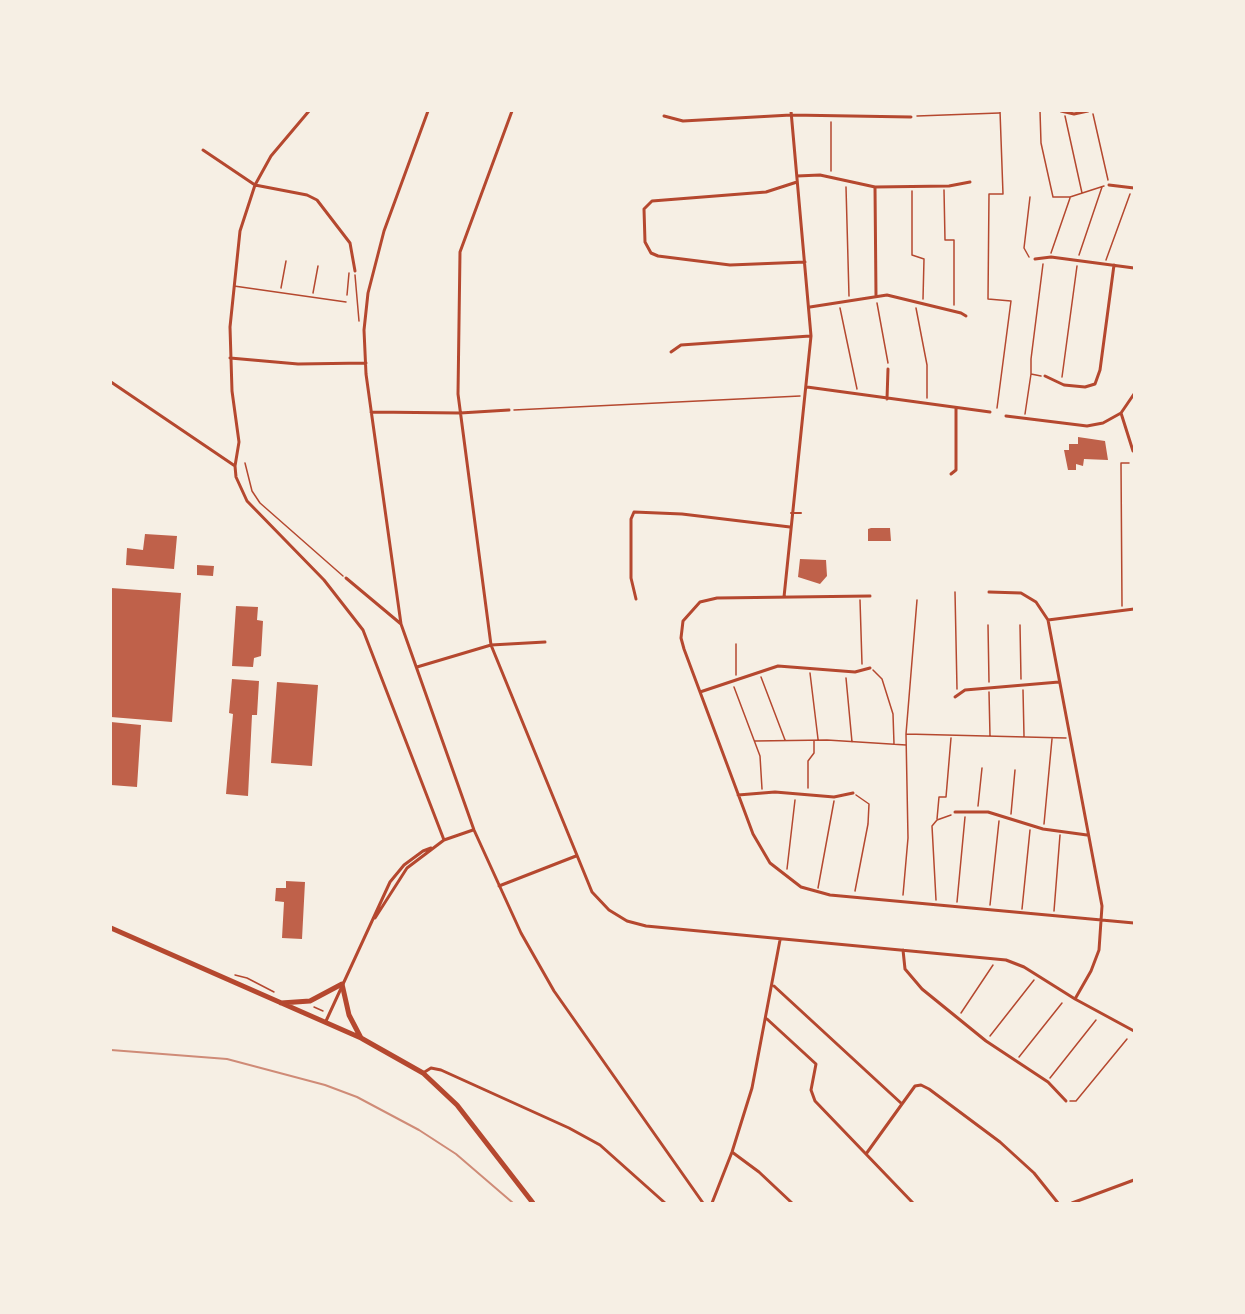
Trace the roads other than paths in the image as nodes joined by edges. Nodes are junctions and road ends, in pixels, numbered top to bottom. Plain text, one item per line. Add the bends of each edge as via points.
1 (303, 111) edge
2 (309, 111) edge
3 (428, 111) edge
4 (512, 111) edge
5 (1090, 111) edge
6 (1062, 112) edge
7 (791, 113) edge
8 (664, 116) dead end
9 (911, 117) road end
10 (301, 120) junction
11 (203, 150) dead end
12 (796, 176) junction
13 (797, 182) junction
14 (970, 182) dead end
15 (255, 185) junction
16 (1109, 185) road end
17 (875, 187) junction
18 (1133, 188) edge
19 (1035, 259) road end
20 (805, 262) junction
21 (1114, 265) junction
22 (1134, 268) edge
23 (355, 271) road end
24 (233, 286) junction
25 (876, 296) junction
26 (346, 302) dead end
27 (810, 308) junction
28 (966, 316) dead end
29 (811, 336) junction
30 (671, 352) dead end
31 (230, 358) junction
32 (366, 363) junction
33 (888, 369) road end
34 (1046, 376) road end
35 (111, 382) edge
36 (807, 387) junction
37 (1134, 394) edge
38 (887, 399) junction
39 (956, 408) junction
40 (509, 410) road end
41 (371, 412) junction
42 (990, 412) dead end
43 (460, 413) junction
44 (1121, 413) junction
45 (1006, 416) dead end
46 (1133, 451) edge
47 (235, 465) junction
48 (951, 474) dead end
49 (792, 513) junction
50 (801, 513) dead end
51 (790, 528) junction
52 (346, 578) road end
53 (989, 592) dead end
54 (870, 596) dead end
55 (784, 597) junction
56 (636, 599) dead end
57 (1134, 609) edge
58 (1048, 620) junction
59 (401, 624) junction
60 (545, 642) dead end
61 (491, 645) junction
62 (417, 668) junction
63 (870, 668) road end
64 (1059, 682) junction
65 (700, 692) junction
66 (957, 695) road end
67 (853, 793) road end
68 (738, 795) junction
69 (955, 812) road end
70 (474, 830) junction
71 (1087, 835) junction
72 (444, 840) junction
73 (432, 848) junction
74 (576, 856) junction
75 (499, 886) junction
76 (374, 919) junction
77 (1102, 920) junction
78 (1134, 923) edge
79 (112, 928) edge
80 (780, 940) junction
81 (903, 950) junction
82 (342, 984) junction
83 (774, 986) junction
84 (1075, 999) junction
85 (279, 1003) junction
86 (767, 1019) junction
87 (325, 1023) junction
88 (1134, 1032) edge
89 (361, 1038) junction
90 (423, 1073) junction
91 (1066, 1101) road end
92 (902, 1104) junction
93 (732, 1152) junction
94 (866, 1154) junction
95 (1134, 1180) edge
96 (533, 1203) edge
97 (665, 1203) edge
98 (702, 1203) edge
99 (712, 1203) edge
100 (792, 1203) edge
101 (913, 1203) edge
102 (1058, 1203) edge
103 (1072, 1203) edge

1 - 10 street
2 - 10 street
3 - 32 street via 376,261 364,330
4 - 43 street via 459,252
5 - 6 street
7 - 8 street via 683,121
7 - 9 street
7 - 12 street
10 - 15 street via 271,156
11 - 15 street
12 - 13 street
12 - 17 street
13 - 20 street
13 - 20 street via 766,192 652,201 644,209 645,242 651,253 658,256 752,266
14 - 17 street
15 - 23 street via 317,200 350,243
15 - 24 street via 240,231
16 - 18 street
17 - 25 street
19 - 21 street via 1050,257
20 - 27 street
21 - 22 street
21 - 34 street via 1095,384 1061,384
24 - 26 lane
24 - 31 street
25 - 27 street
25 - 28 street via 915,301
27 - 29 street
29 - 30 street via 681,345
29 - 36 street
31 - 32 street via 298,364
31 - 47 street via 239,442
32 - 41 street
33 - 38 street
35 - 47 street
36 - 38 street
36 - 49 street
37 - 44 street
38 - 39 street
39 - 42 street
39 - 48 street via 956,470
40 - 43 street
41 - 43 street
41 - 59 street
43 - 61 street
44 - 45 street via 1087,426
44 - 46 street
47 - 72 street via 239,488 247,501 324,580 363,630
49 - 50 street
49 - 51 street
51 - 55 street
51 - 56 street via 634,512 631,578
52 - 59 street
53 - 58 street via 1021,593 1036,602
54 - 55 street
55 - 65 street via 717,597 693,607 683,621 681,638
57 - 58 street
58 - 64 street
59 - 62 street
60 - 61 street
61 - 62 street
61 - 74 street
62 - 70 street
63 - 65 street via 845,672 778,666
64 - 66 street
64 - 71 street
65 - 68 street
67 - 68 street via 834,797 762,792
68 - 77 street via 761,851 784,876 818,893
69 - 71 street via 977,810 1043,829
70 - 72 street
70 - 75 street
71 - 77 street
72 - 73 street
73 - 76 street via 407,868
73 - 76 street via 394,876
74 - 75 street
74 - 80 street via 597,899 627,921
75 - 98 street via 554,991
76 - 82 street
77 - 78 street
77 - 84 street via 1096,957
79 - 85 main road
80 - 81 street
80 - 83 street
81 - 84 street via 1006,960 1039,975
81 - 91 street via 910,979 986,1041 1048,1082
82 - 85 main road via 310,1001
82 - 87 street
82 - 89 main road via 349,1015
83 - 86 street
83 - 92 street
84 - 88 street
85 - 87 main road
86 - 93 street via 752,1088
86 - 94 street via 816,1064 812,1095
87 - 89 main road
89 - 90 main road
90 - 96 main road via 457,1105
90 - 97 street via 431,1068 441,1070 569,1128 600,1145
92 - 94 street
92 - 102 street via 915,1086 929,1089 1000,1142 1034,1173
93 - 99 street
93 - 100 street
94 - 101 street
95 - 103 street

